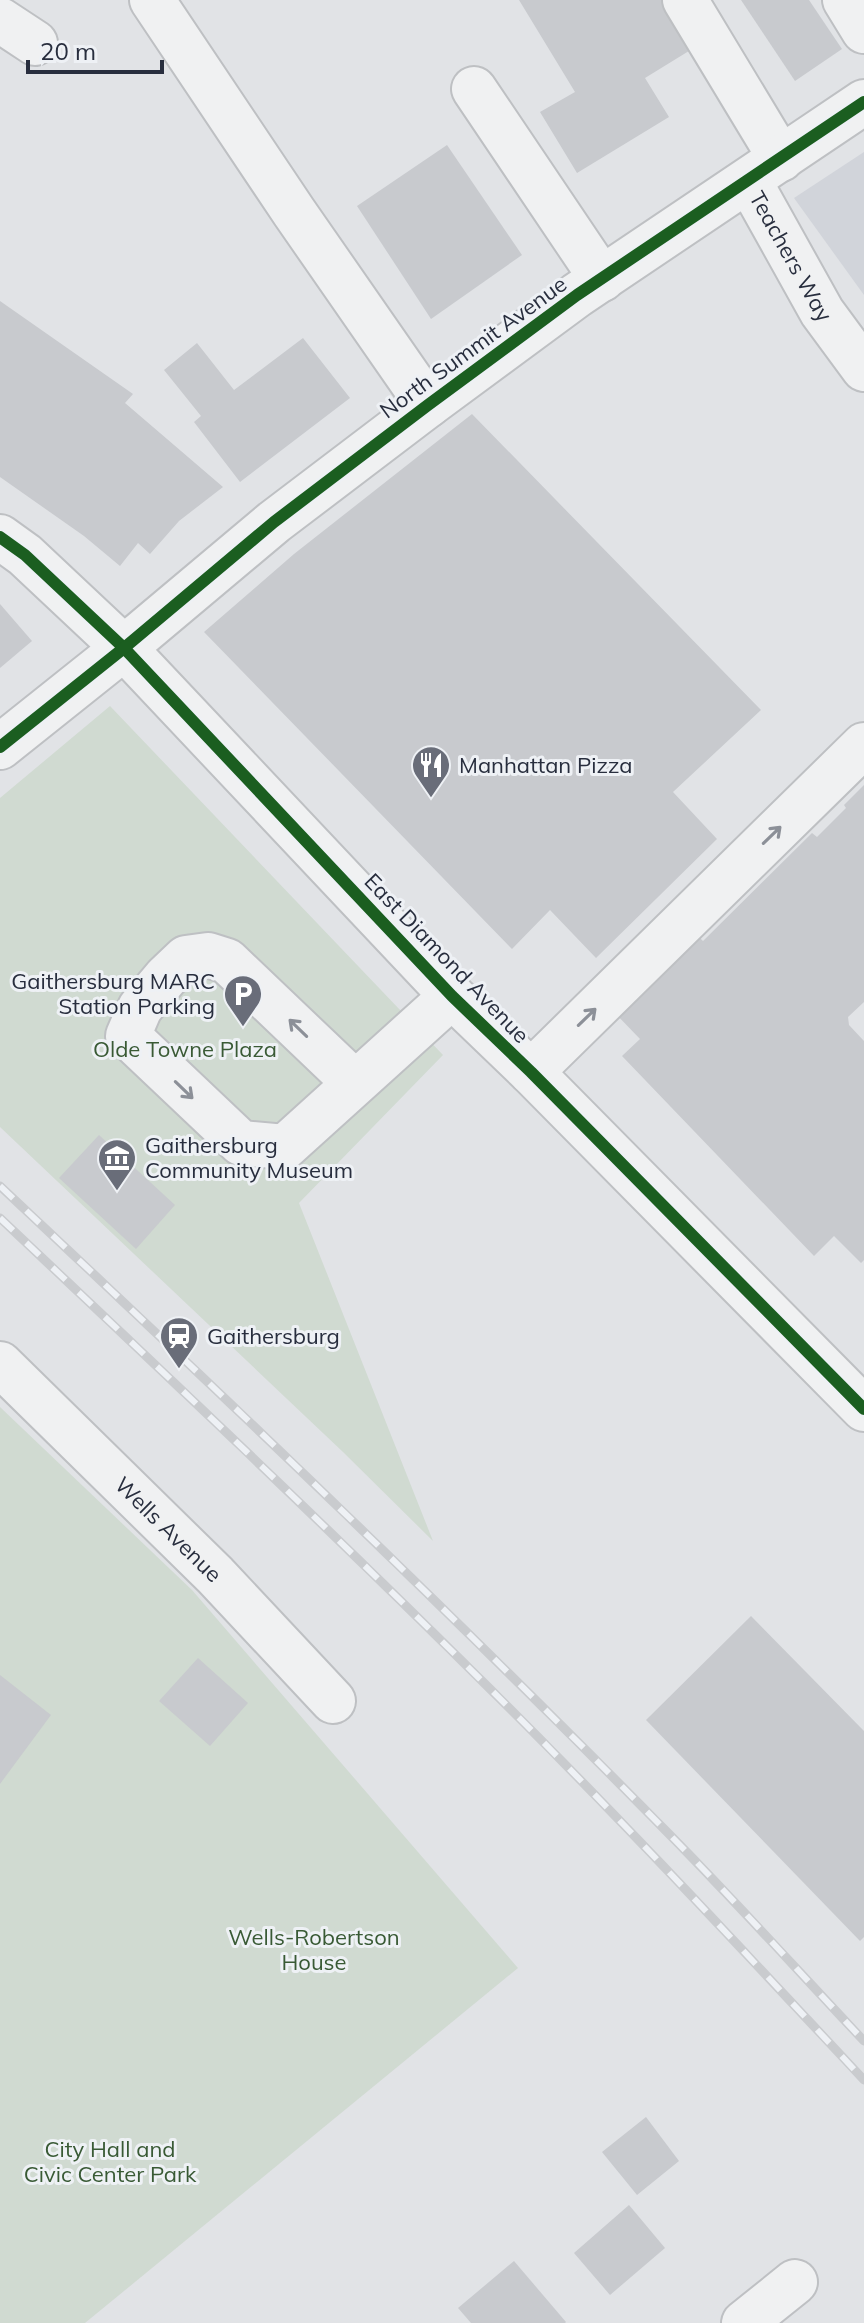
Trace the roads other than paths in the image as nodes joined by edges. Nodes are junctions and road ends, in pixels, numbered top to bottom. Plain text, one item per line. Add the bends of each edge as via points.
1 (152, 0) edge
2 (685, 0) edge
3 (845, 0) edge
4 (864, 31) edge
5 (474, 89) dead end
6 (864, 102) edge
7 (765, 170) junction
8 (602, 279) junction
9 (864, 369) edge
10 (428, 405) junction
11 (0, 537) edge
12 (124, 648) junction
13 (864, 745) edge
14 (0, 747) edge
15 (452, 996) junction
16 (531, 1072) junction
17 (354, 1082) junction
18 (0, 1364) edge
19 (864, 1409) edge
20 (333, 1701) dead end
21 (795, 2282) dead end
22 (744, 2323) edge

1 - 10 street
2 - 7 street, Teachers Way
3 - 4 street
5 - 8 street
6 - 7 street, North Summit Avenue
7 - 8 street, North Summit Avenue
7 - 9 street, Teachers Way via 822,312
8 - 10 street, North Summit Avenue
10 - 12 street, North Summit Avenue via 274,522
11 - 12 street, East Diamond Avenue
12 - 14 street, North Summit Avenue
12 - 15 street, East Diamond Avenue
16 -> 13 street
15 - 16 street, East Diamond Avenue
15 - 17 street
16 - 19 street, East Diamond Avenue
17 -> 17 street via 227,961 208,955 186,958 166,977 140,1008 128,1036 241,1143 285,1147
18 - 20 street, Wells Avenue via 215,1575
21 - 22 street

